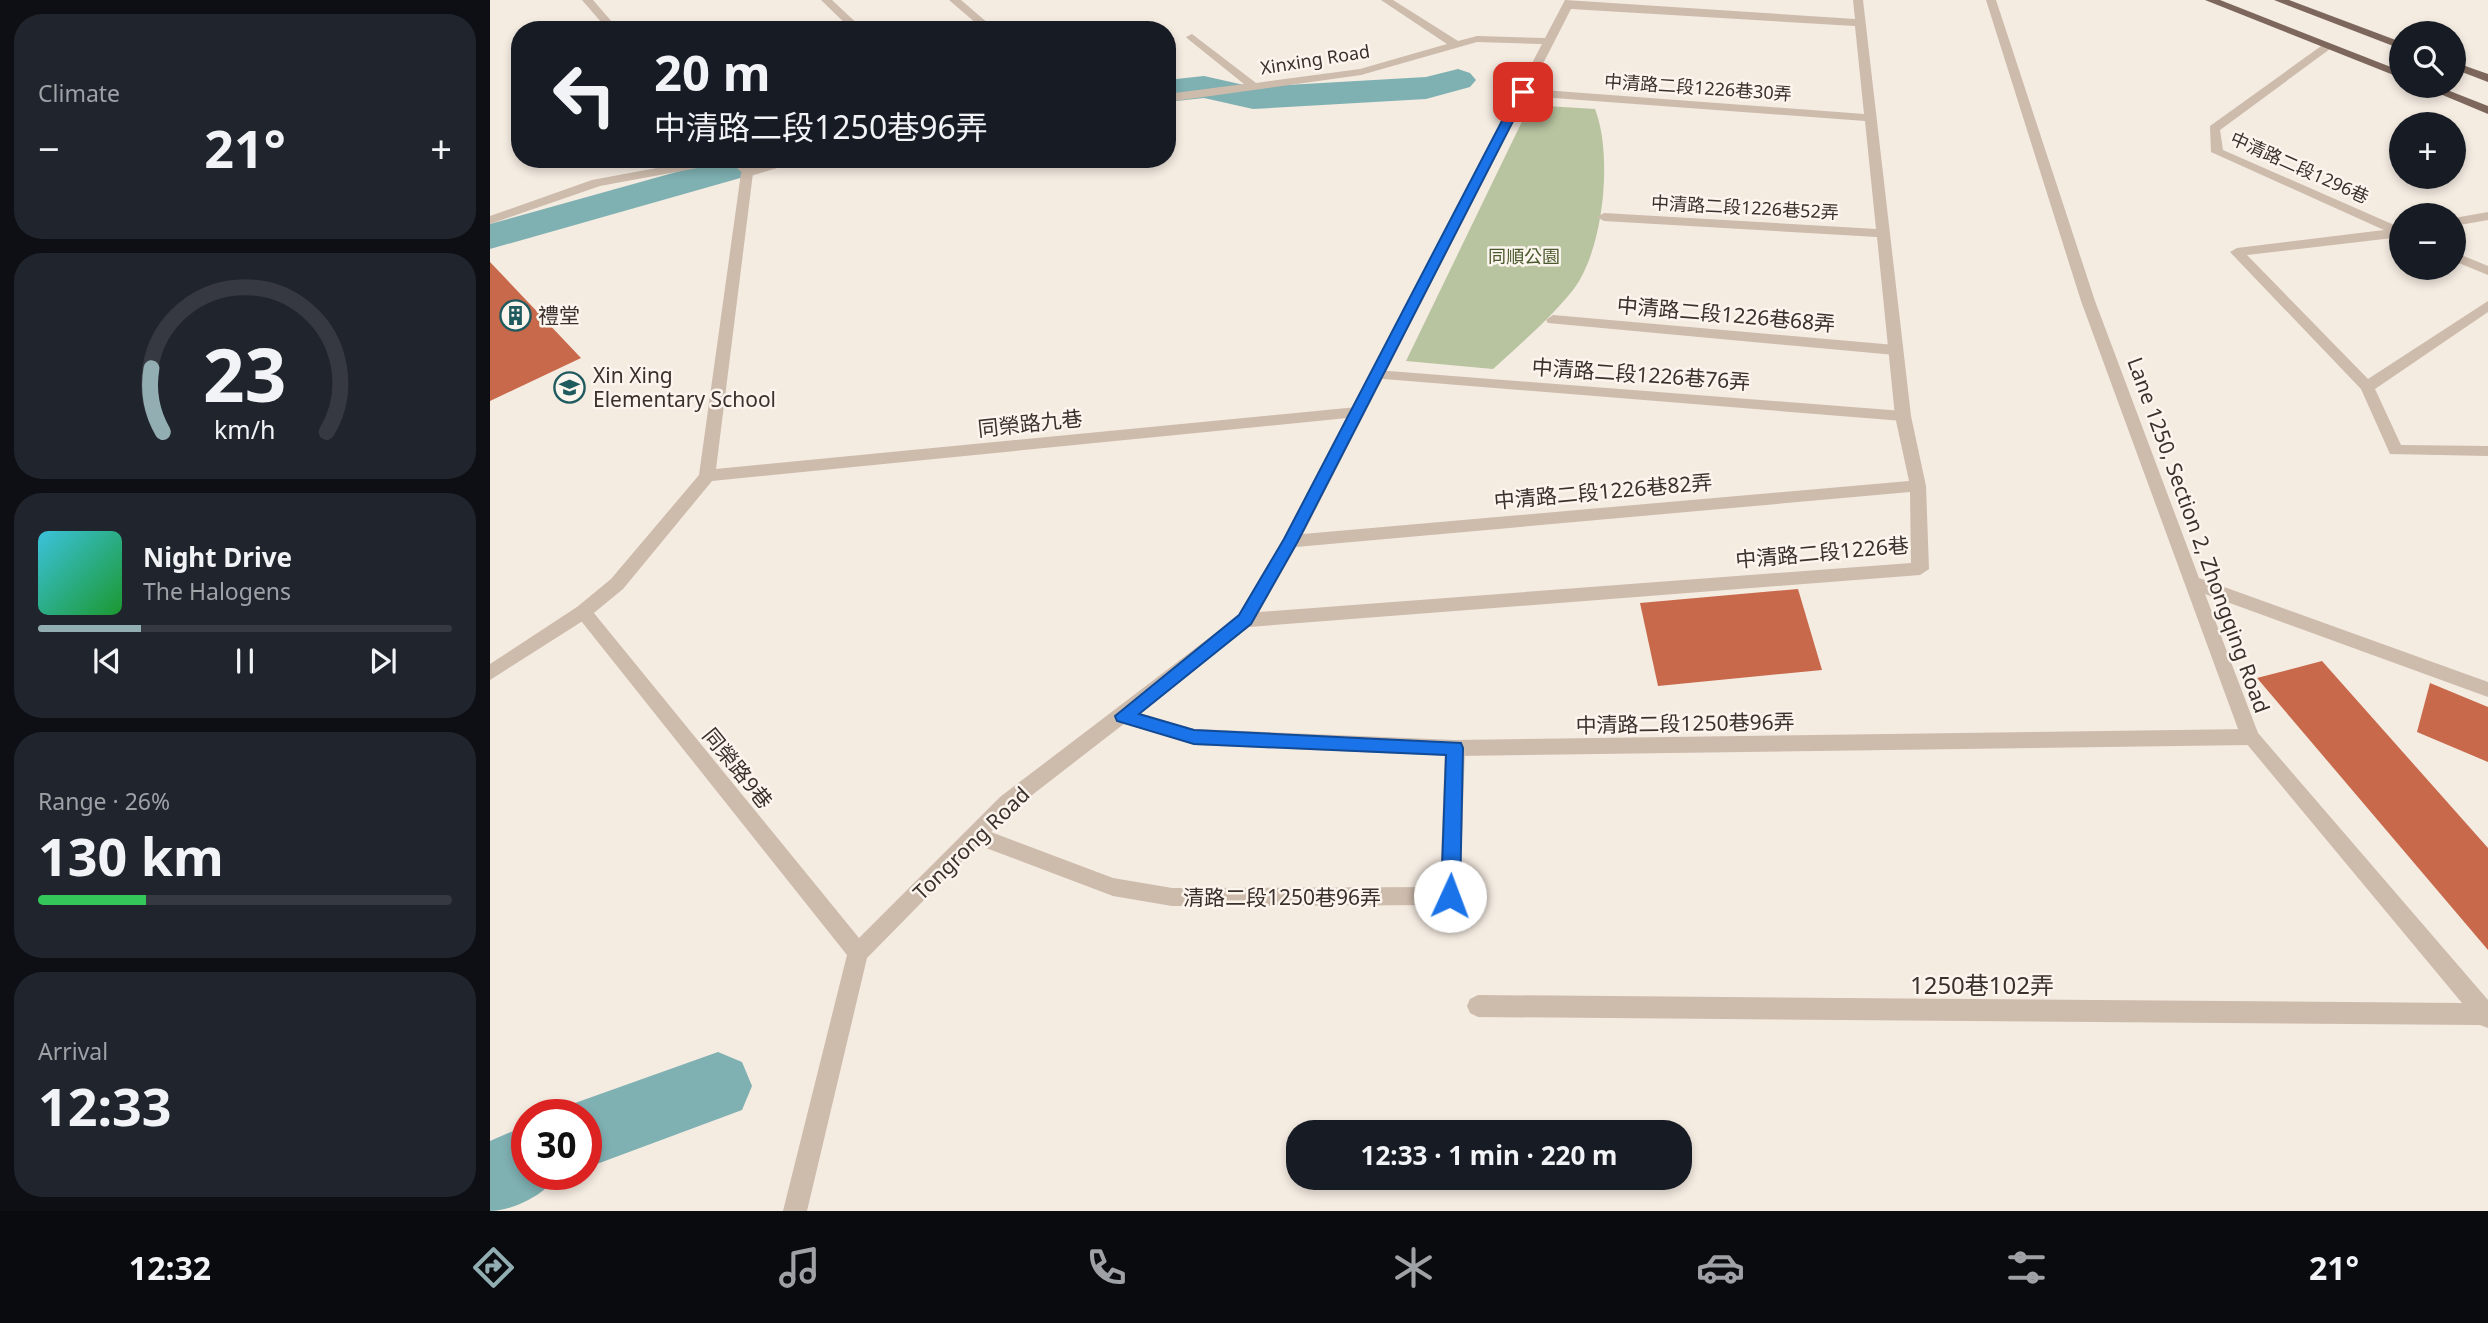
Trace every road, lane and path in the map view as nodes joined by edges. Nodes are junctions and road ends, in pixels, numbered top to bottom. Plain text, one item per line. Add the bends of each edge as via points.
1 (587, 0) edge
2 (826, 0) edge
3 (954, 0) edge
4 (1386, 0) edge
5 (1858, 0) edge
6 (1991, 0) edge
7 (2210, 0) edge
8 (2279, 0) edge
9 (1569, 2) edge
10 (606, 21) edge
11 (849, 21) edge
12 (980, 21) edge
13 (1860, 23) junction
14 (1192, 37) dead end
15 (1549, 41) junction
16 (2389, 41) edge
17 (1456, 45) junction
18 (2328, 46) junction
19 (2389, 70) edge
20 (2466, 70) edge
21 (2488, 78) edge
22 (1253, 86) junction
23 (1523, 92) junction
24 (1176, 97) edge
25 (2458, 98) edge
26 (2488, 110) edge
27 (1871, 118) junction
28 (678, 168) edge
29 (742, 168) edge
30 (767, 168) edge
31 (747, 173) junction
32 (2488, 216) edge
33 (1604, 217) dead end
34 (490, 220) edge
35 (2466, 220) edge
36 (2389, 228) edge
37 (1883, 233) junction
38 (2389, 234) edge
39 (2466, 261) edge
40 (2488, 271) edge
41 (2488, 305) edge
42 (1553, 320) dead end
43 (1895, 350) junction
44 (1376, 375) junction
45 (2367, 387) junction
46 (1357, 412) junction
47 (1903, 416) junction
48 (2488, 451) edge
49 (706, 476) junction
50 (1918, 486) junction
51 (1291, 541) junction
52 (2192, 582) junction
53 (583, 612) junction
54 (1245, 620) junction
55 (490, 673) edge
56 (2488, 690) edge
57 (1123, 716) junction
58 (2250, 737) junction
59 (1455, 748) junction
60 (976, 836) junction
61 (858, 953) junction
62 (1478, 1006) dead end
63 (2487, 1016) edge
64 (795, 1211) edge

1 - 10 street
2 - 11 street
3 - 12 street
4 - 17 street
5 - 13 street, 中清路二段1226巷
6 - 52 street, Lane 1250, Section 2, Zhongqing Road via 2088,301
7 - 18 main road
8 - 16 main road
9 - 13 street
9 - 15 street, Tongrong Road
13 - 27 street, 中清路二段1226巷
14 - 22 street
15 - 17 street, Xinxing Road via 1477,39
15 - 23 street, Tongrong Road
17 - 22 street, Xinxing Road via 1361,72
18 - 19 main road
18 - 36 street, 中清路二段1296巷 via 2214,129 2217,152
20 - 21 main road
22 - 24 street, Xinxing Road
23 - 27 street, 中清路二段1226巷30弄
23 - 44 street, Tongrong Road
25 - 26 main road
27 - 37 street, 中清路二段1226巷
28 - 34 street via 597,183
29 - 31 street
30 - 31 street
31 - 49 street
32 - 35 street
33 - 37 street, 中清路二段1226巷52弄
37 - 43 street, 中清路二段1226巷
38 - 45 street via 2236,252
39 - 40 street
41 - 45 street
42 - 43 street, 中清路二段1226巷68弄
43 - 47 street, 中清路二段1226巷
44 - 46 street, Tongrong Road
44 - 47 street, 中清路二段1226巷76弄
45 - 48 street via 2396,450
46 - 49 street, 同榮路九巷
46 - 51 street, Tongrong Road
47 - 50 street, 中清路二段1226巷
49 - 53 street via 617,584
50 - 51 street, 中清路二段1226巷82弄
50 - 54 street, 中清路二段1226巷 via 1920,569
51 - 54 street, Tongrong Road
52 - 56 street
52 - 58 street, Lane 1250, Section 2, Zhongqing Road
53 - 55 street
53 - 61 street, 同榮路9巷
54 - 57 street, Tongrong Road
57 - 59 street, 中清路二段1250巷96弄 via 1194,737
57 - 60 street, Tongrong Road via 1007,803
58 - 59 street, 中清路二段1250巷96弄
58 - 63 street, Lane 1250, Section 2, Zhongqing Road
59 - 60 street, 清路二段1250巷96弄 via 1450,896 1172,897 1113,887
60 - 61 street, Tongrong Road
61 - 64 street
62 - 63 street, 1250巷102弄

